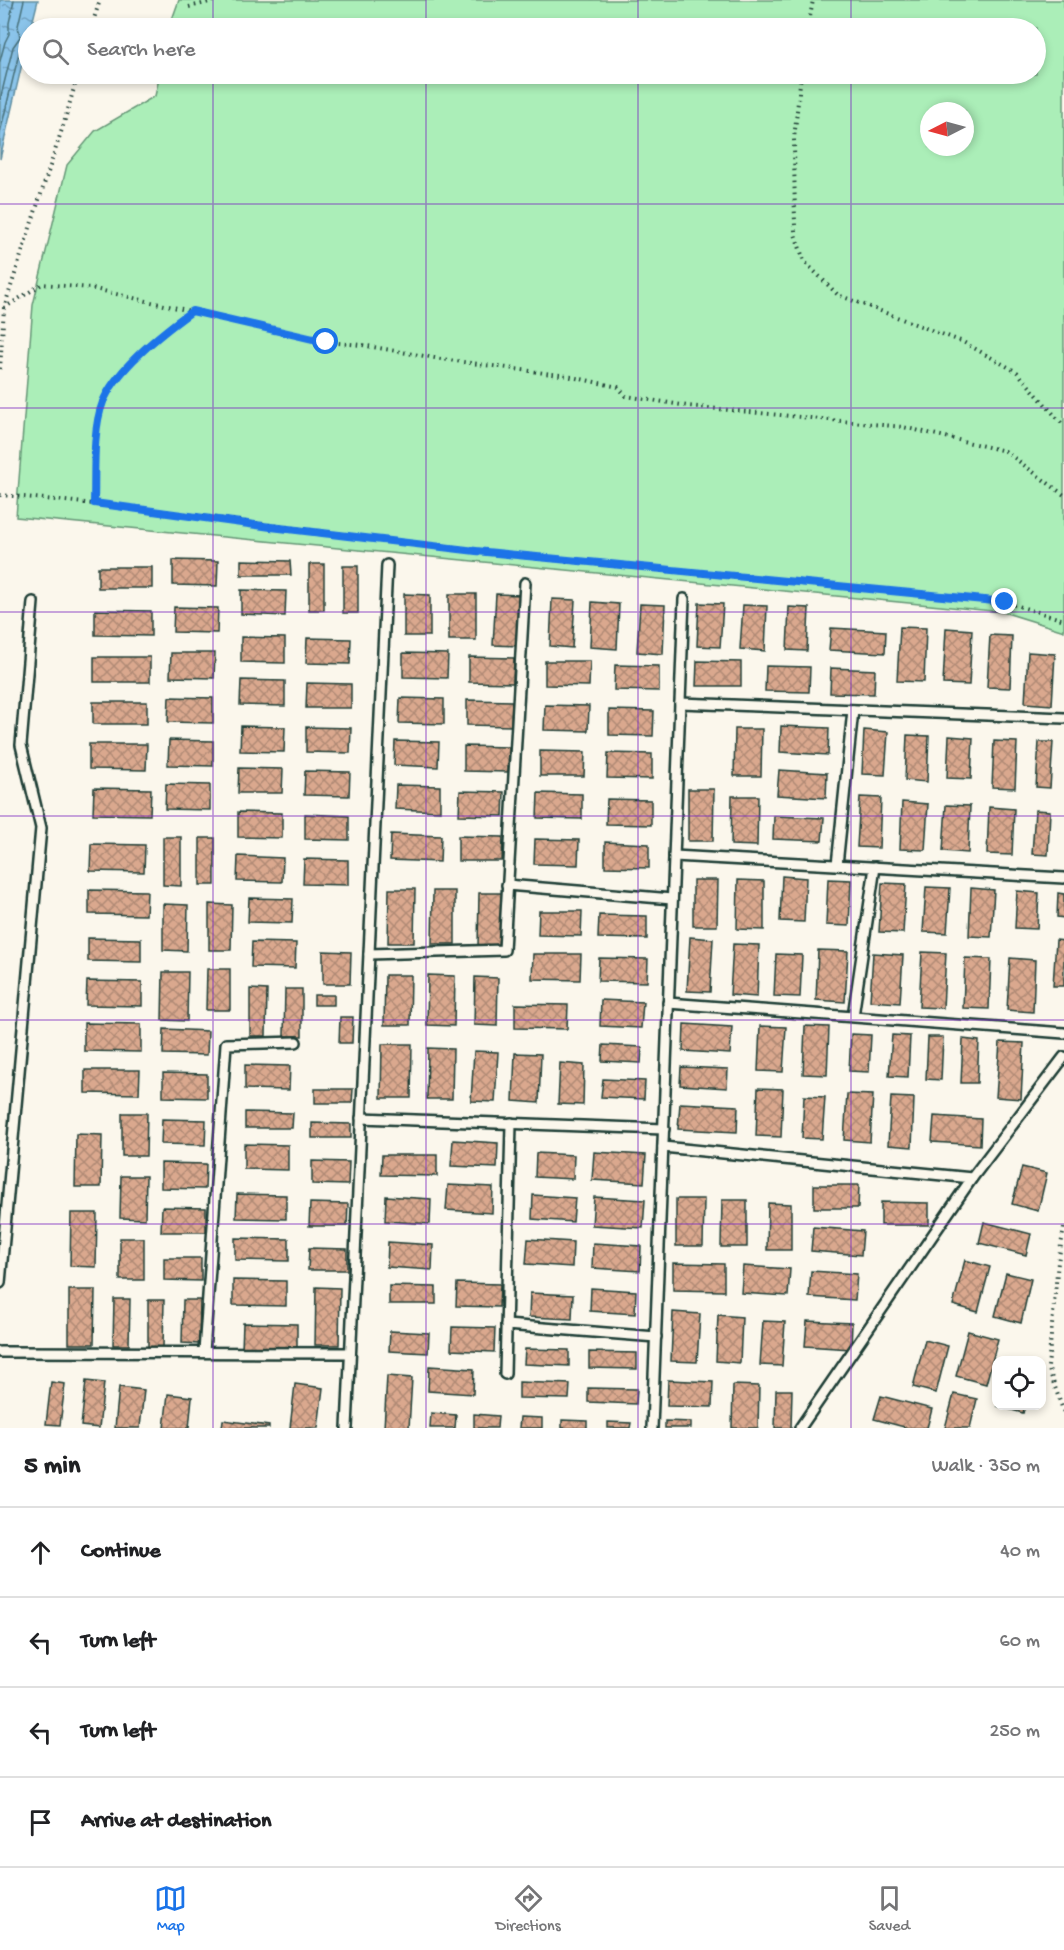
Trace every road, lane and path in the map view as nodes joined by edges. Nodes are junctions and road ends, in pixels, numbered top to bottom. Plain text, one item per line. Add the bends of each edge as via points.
1 (100, 0) edge
2 (218, 0) edge
3 (813, 0) edge
4 (189, 7) dead end
5 (94, 18) edge
6 (810, 18) edge
7 (75, 84) edge
8 (800, 84) edge
9 (4, 308) junction
10 (192, 311) junction
11 (0, 369) edge
12 (1064, 426) edge
13 (0, 495) edge
14 (1064, 495) edge
15 (94, 503) junction
16 (387, 565) dead end
17 (525, 583) dead end
18 (684, 599) dead end
19 (33, 602) dead end
20 (1064, 620) edge
21 (680, 703) junction
22 (853, 710) junction
23 (1064, 718) edge
24 (674, 856) junction
25 (837, 865) junction
26 (875, 867) junction
27 (1064, 878) edge
28 (507, 885) junction
29 (672, 899) junction
30 (369, 954) junction
31 (668, 1003) junction
32 (853, 1016) junction
33 (1064, 1033) edge
34 (296, 1042) dead end
35 (1064, 1057) edge
36 (361, 1118) junction
37 (511, 1123) junction
38 (663, 1129) junction
39 (663, 1147) junction
40 (972, 1178) junction
41 (1064, 1228) edge
42 (0, 1283) edge
43 (506, 1325) junction
44 (656, 1337) junction
45 (0, 1352) edge
46 (204, 1352) junction
47 (350, 1353) junction
48 (505, 1374) dead end
49 (1064, 1413) edge
50 (347, 1428) edge
51 (652, 1428) edge
52 (800, 1428) edge

1 - 5 path
2 - 4 path
3 - 6 path
7 - 9 path
8 - 12 path via 795,139 795,234 804,261 838,295 963,342 1017,372
9 - 10 path via 42,284 90,288
9 - 11 path
10 - 14 path via 326,342 567,376 618,387 626,396 903,427 1005,451
10 - 15 path via 155,339 119,377 103,403
13 - 15 path
15 - 20 path via 476,551 1005,602
16 - 30 lane
17 - 28 lane
18 - 21 lane
19 - 42 lane via 21,745 41,828
21 - 22 lane
21 - 24 lane
22 - 23 lane
22 - 25 lane
24 - 25 lane
24 - 29 lane
25 - 26 lane
26 - 27 lane
26 - 32 lane
28 - 29 lane
28 - 30 lane via 504,950
29 - 31 lane
30 - 36 lane
31 - 32 lane
31 - 38 lane
32 - 33 lane
34 - 46 lane via 226,1044
35 - 40 lane
36 - 37 lane
36 - 47 lane
37 - 38 lane
37 - 43 lane
38 - 39 lane
39 - 40 lane
39 - 44 lane
40 - 52 lane
41 - 49 path via 1048,1367
43 - 44 lane
43 - 48 lane
44 - 51 lane
45 - 46 lane
46 - 47 lane
47 - 50 lane

